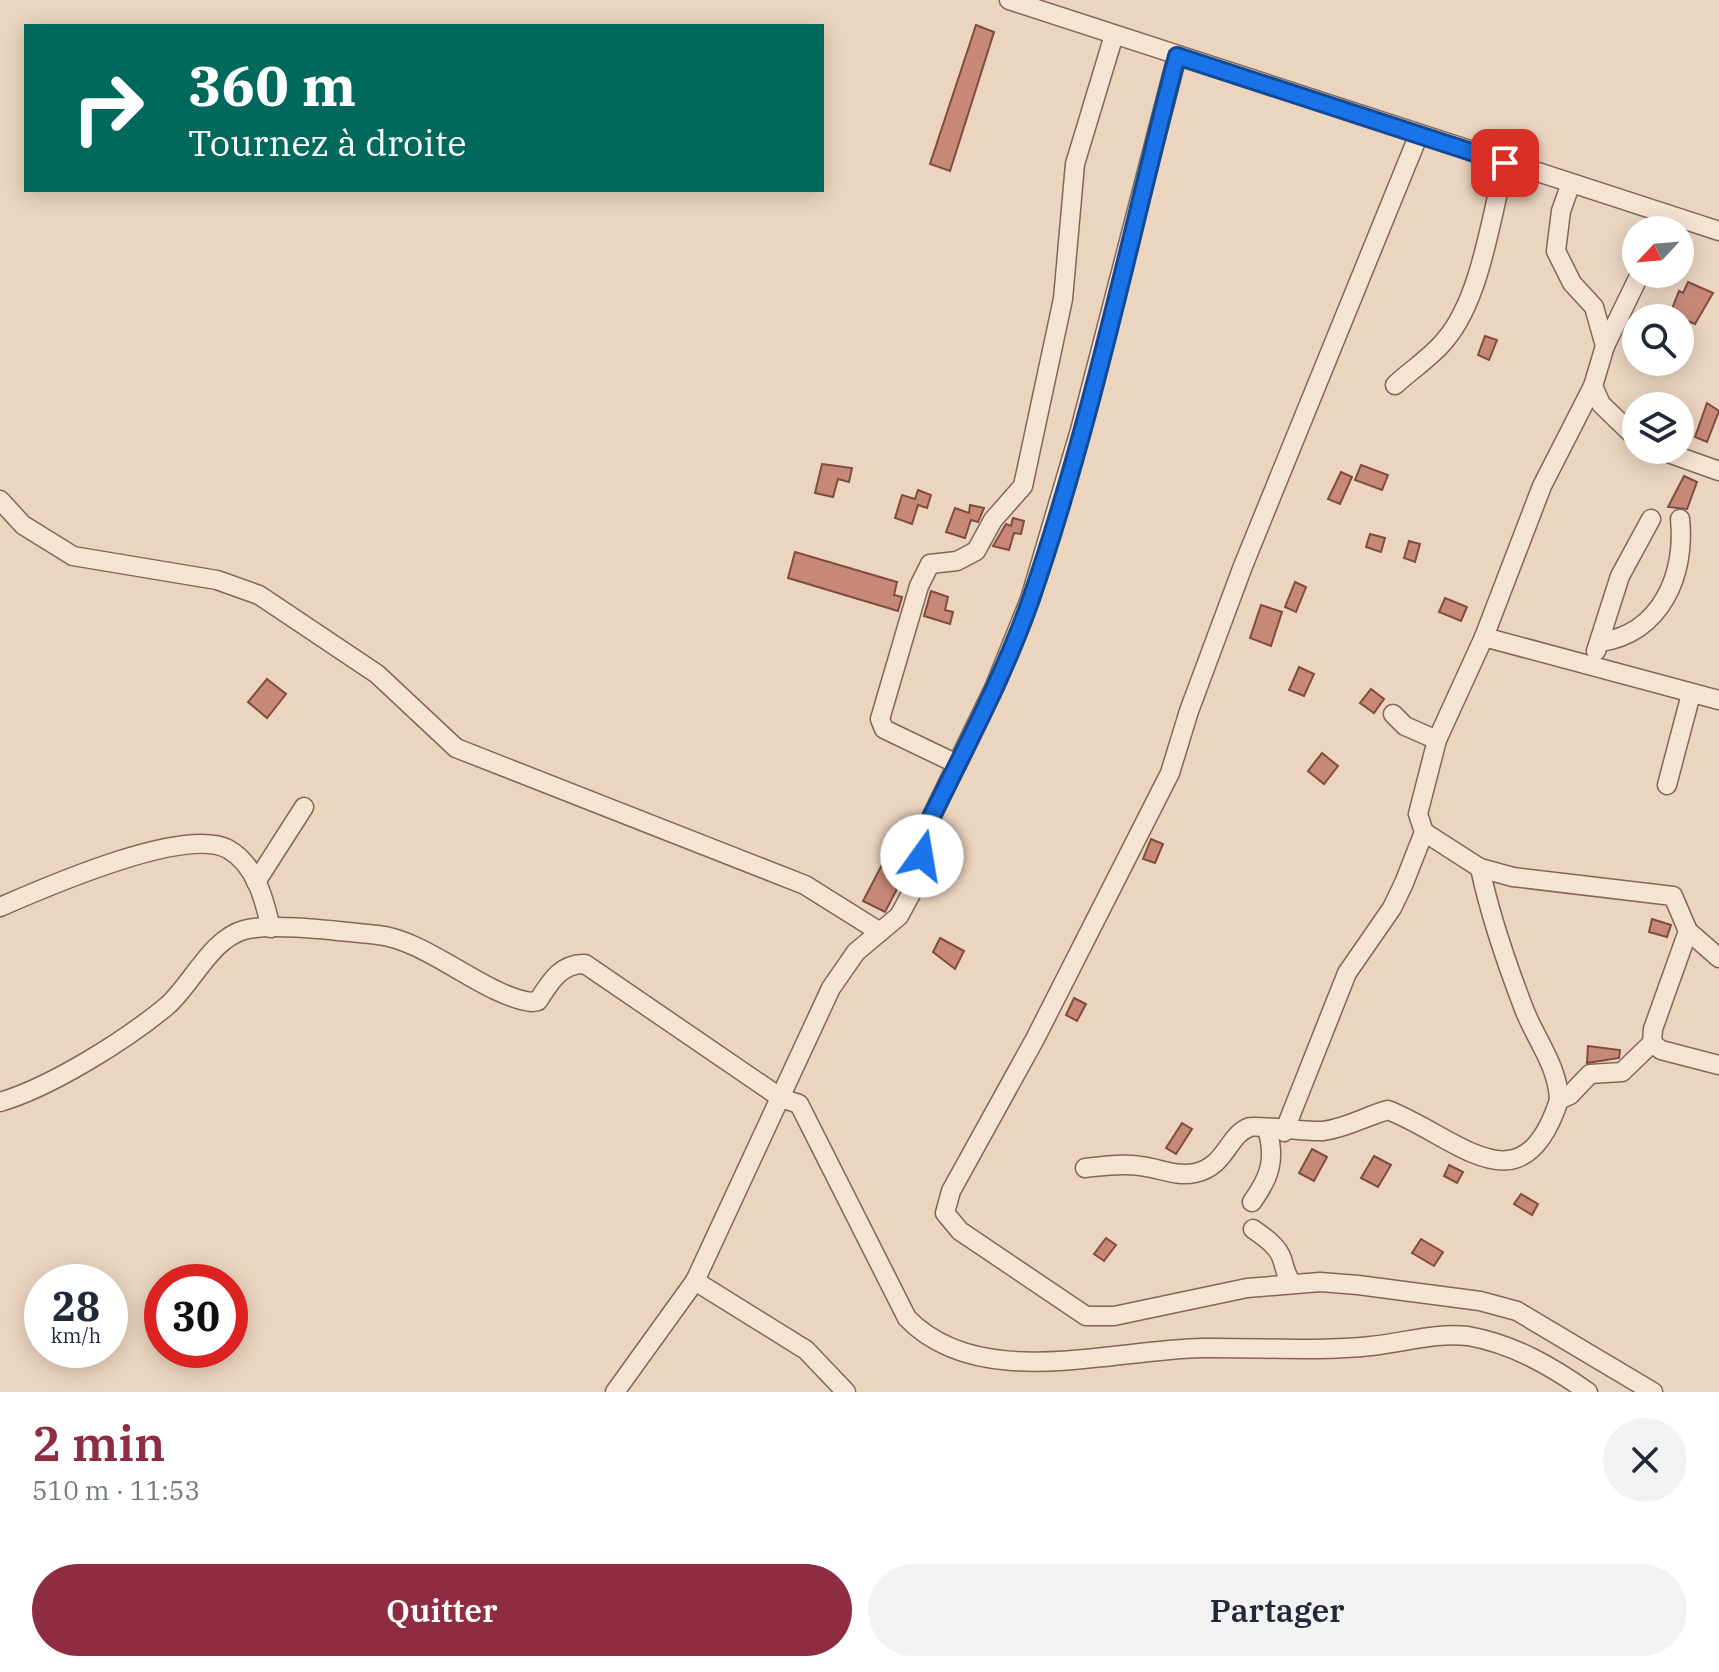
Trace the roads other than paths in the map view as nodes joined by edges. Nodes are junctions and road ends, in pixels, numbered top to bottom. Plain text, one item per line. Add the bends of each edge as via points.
1 (1009, 0) edge
2 (1114, 35) junction
3 (1177, 56) junction
4 (1419, 134) junction
5 (1505, 163) junction
6 (1571, 183) junction
7 (1652, 216) edge
8 (1694, 227) edge
9 (1719, 231) edge
10 (1633, 288) edge
11 (1605, 346) junction
12 (1395, 385) dead end
13 (1593, 386) junction
14 (1622, 424) edge
15 (1694, 462) edge
16 (1719, 471) edge
17 (0, 500) edge
18 (1651, 519) dead end
19 (1680, 519) dead end
20 (1484, 637) junction
21 (1600, 642) junction
22 (1590, 664) junction
23 (1691, 694) junction
24 (1719, 700) edge
25 (1393, 714) dead end
26 (1437, 740) junction
27 (957, 764) junction
28 (1667, 785) dead end
29 (304, 807) dead end
30 (1424, 832) junction
31 (1480, 868) junction
32 (256, 882) junction
33 (0, 907) edge
34 (271, 928) junction
35 (1688, 931) junction
36 (880, 932) junction
37 (1719, 958) edge
38 (1652, 1043) junction
39 (1719, 1065) edge
40 (781, 1098) junction
41 (1559, 1100) junction
42 (0, 1102) edge
43 (1276, 1130) junction
44 (1085, 1168) dead end
45 (1252, 1202) dead end
46 (1253, 1229) dead end
47 (695, 1281) junction
48 (1293, 1284) junction
49 (615, 1392) edge
50 (846, 1392) edge
51 (1588, 1392) edge
52 (1653, 1392) edge

1 - 2 street
2 - 3 street
2 - 27 street via 1075,164 1063,299 1023,486 993,520 976,551 957,561 930,564 880,719 884,729
3 - 4 street
3 - 27 street via 1080,430 1030,599
4 - 5 street
4 - 48 street via 1243,566 1170,773 945,1204 945,1213 960,1231 1086,1316 1100,1318 1232,1290
5 - 6 street
5 - 12 street via 1474,286 1457,321 1443,343
6 - 7 street
6 - 11 street via 1556,251 1572,283 1594,307
8 - 9 street
10 - 11 street
11 - 13 street
13 - 14 street via 1601,404
13 - 20 street via 1542,486
15 - 16 street
17 - 36 street via 23,525 73,556 217,580 259,595 377,674 456,748 805,885
18 - 21 street via 1620,576
19 - 21 street via 1682,542 1667,597 1632,634
20 - 22 street
20 - 26 street
21 - 22 street
22 - 23 street
23 - 24 street
23 - 28 street
25 - 26 street via 1405,726
26 - 30 street via 1418,814
27 - 36 street via 925,830 912,892 899,916
29 - 32 street
30 - 31 street
30 - 43 street via 1392,908 1347,973
31 - 35 street via 1526,879 1673,896
31 - 41 street via 1507,963 1534,1034 1555,1071
32 - 33 street via 230,850 189,843 104,866
32 - 34 street
34 - 40 street via 392,937 524,1001 538,1001 561,971 585,964
34 - 42 street via 244,930 228,938 166,1007 76,1067
35 - 37 street
35 - 38 street
36 - 40 street via 856,952 831,988
38 - 39 street
38 - 41 street via 1622,1072 1590,1074
40 - 47 street
40 - 51 street via 799,1104 907,1318 921,1335 972,1358 1061,1366 1149,1351 1323,1350 1465,1336 1499,1343 1548,1364
41 - 43 street via 1539,1145 1513,1159 1471,1154 1388,1110 1323,1131
43 - 44 street via 1257,1125 1242,1130 1212,1168 1196,1173 1118,1164
43 - 45 street via 1273,1164
46 - 48 street via 1274,1246
47 - 49 street
47 - 50 street via 806,1350
48 - 52 street via 1339,1282 1495,1304 1517,1311

